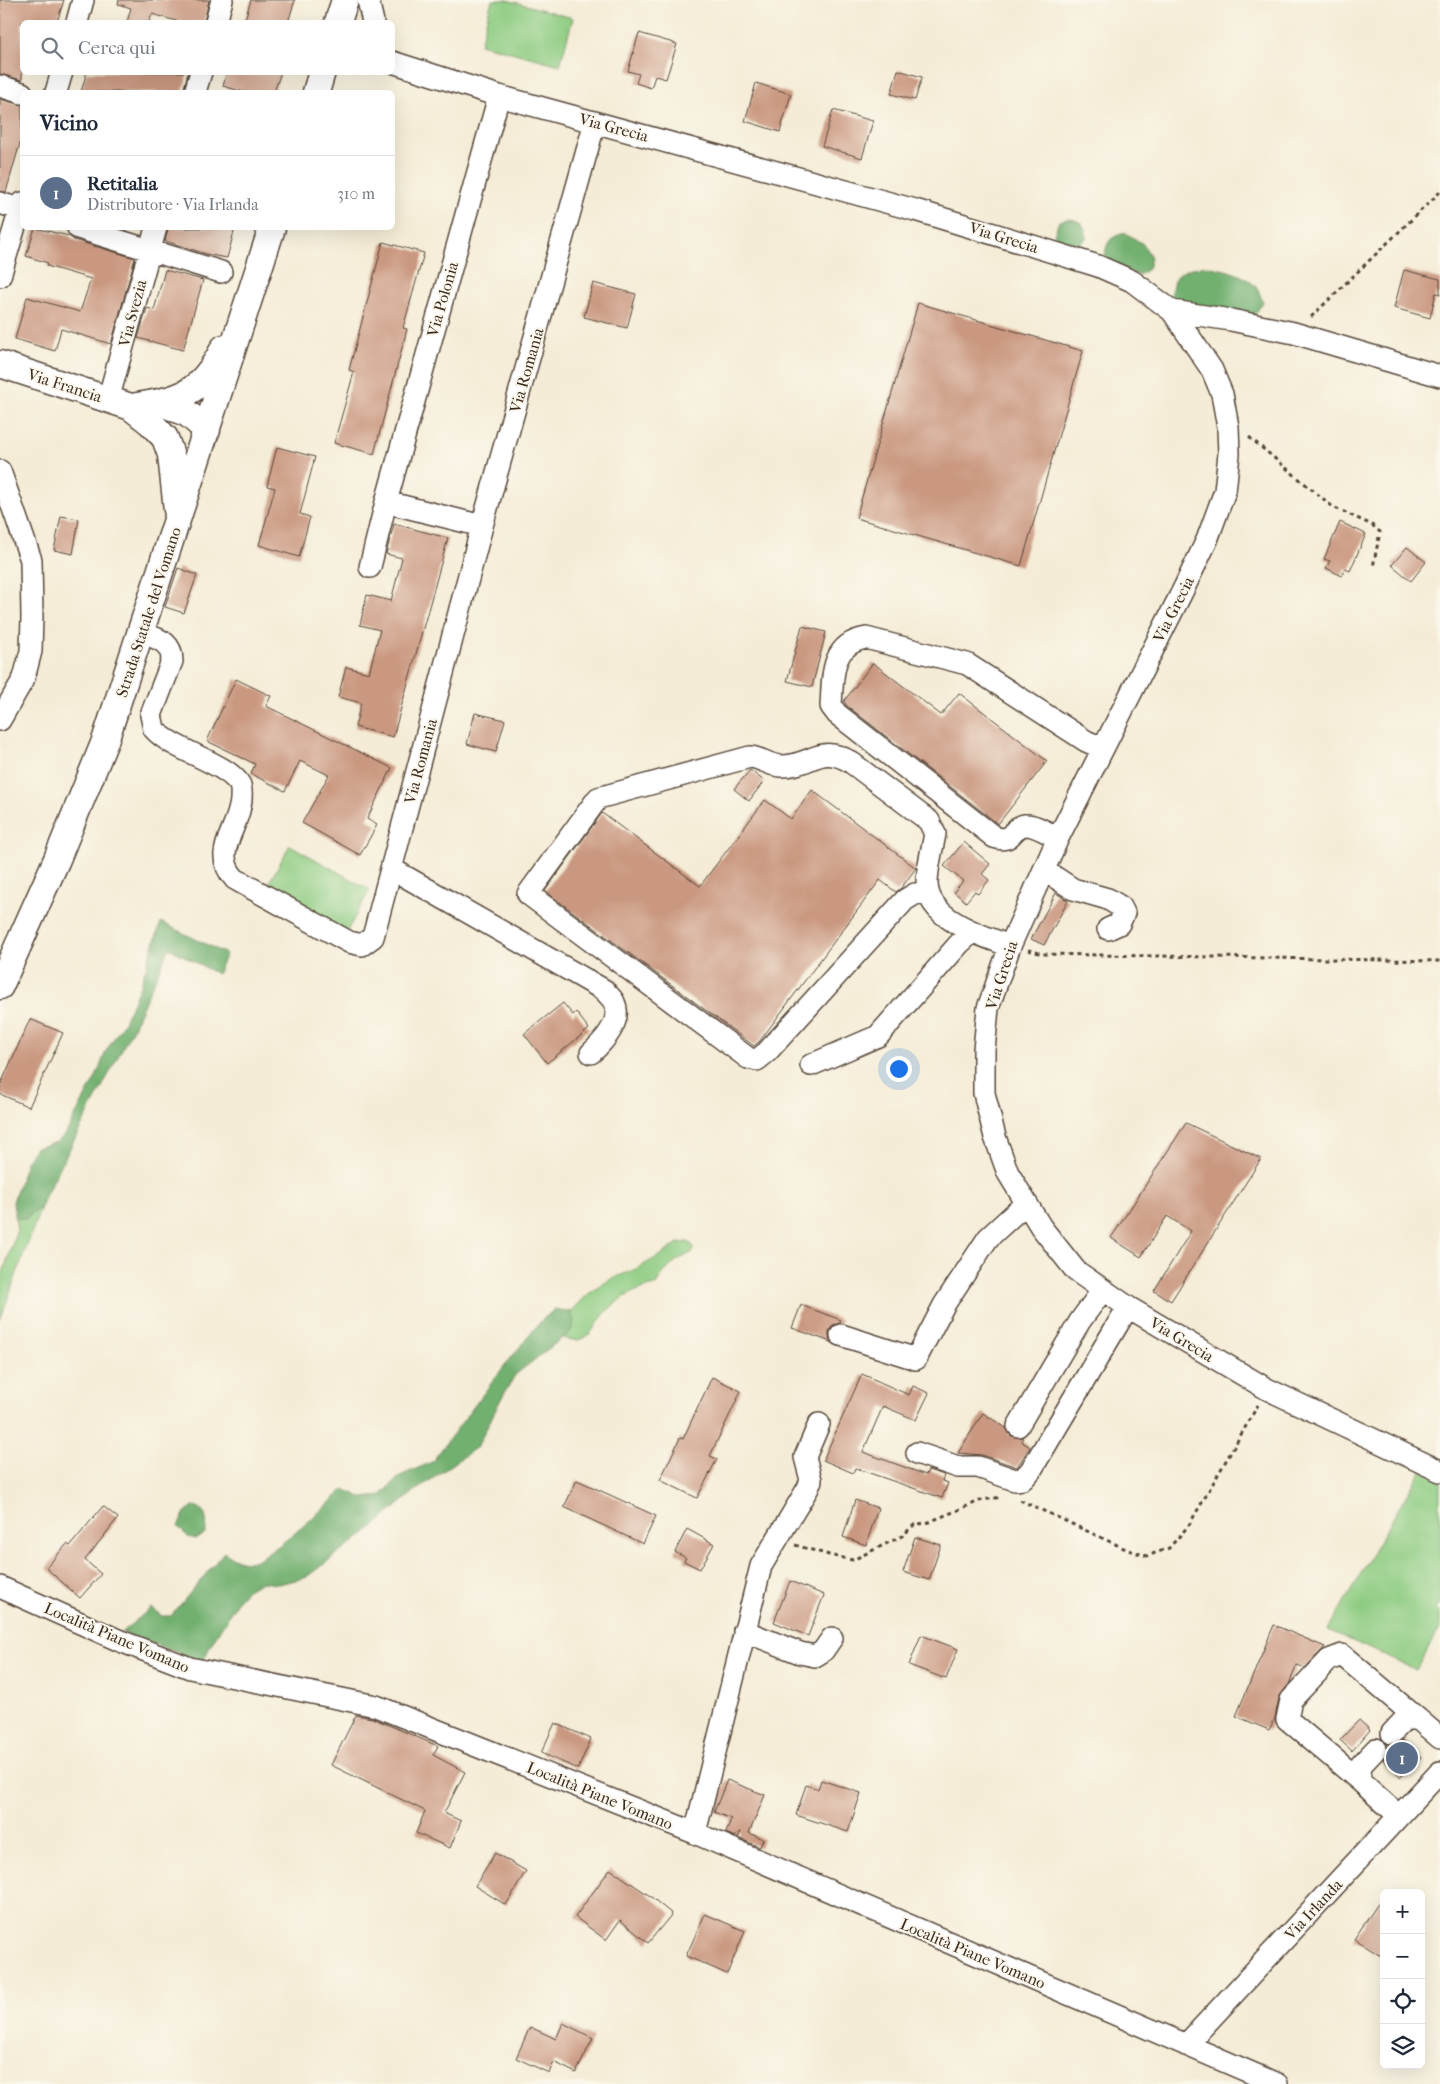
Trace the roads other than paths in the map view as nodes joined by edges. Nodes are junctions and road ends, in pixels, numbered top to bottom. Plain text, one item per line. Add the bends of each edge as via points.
1 (83, 0) edge
2 (222, 0) edge
3 (368, 0) edge
4 (78, 20) edge
5 (217, 20) edge
6 (373, 20) edge
7 (395, 63) edge
8 (61, 75) edge
9 (200, 75) edge
10 (321, 75) edge
11 (0, 86) edge
12 (57, 90) edge
13 (196, 90) edge
14 (317, 90) edge
15 (20, 92) edge
16 (499, 96) junction
17 (595, 122) junction
18 (0, 203) edge
19 (20, 207) edge
20 (20, 213) edge
21 (85, 230) edge
22 (155, 230) edge
23 (271, 230) edge
24 (150, 250) junction
25 (221, 272) dead end
26 (0, 276) edge
27 (247, 306) junction
28 (1172, 311) junction
29 (0, 364) edge
30 (1440, 376) edge
31 (120, 403) junction
32 (156, 412) junction
33 (207, 430) junction
34 (0, 471) edge
35 (386, 502) junction
36 (177, 523) junction
37 (482, 526) junction
38 (370, 566) dead end
39 (142, 633) junction
40 (0, 720) edge
41 (1102, 748) junction
42 (1058, 838) junction
43 (392, 869) junction
44 (1044, 870) junction
45 (928, 892) junction
46 (1108, 929) dead end
47 (972, 932) junction
48 (1010, 946) junction
49 (0, 986) edge
50 (591, 1053) dead end
51 (812, 1065) dead end
52 (1026, 1204) junction
53 (1102, 1291) junction
54 (1128, 1307) junction
55 (841, 1335) dead end
56 (819, 1424) dead end
57 (1018, 1426) dead end
58 (917, 1452) dead end
59 (1440, 1471) edge
60 (0, 1586) edge
61 (744, 1631) junction
62 (832, 1638) dead end
63 (1418, 1719) junction
64 (1392, 1733) dead end
65 (1440, 1738) edge
66 (1376, 1749) dead end
67 (1440, 1772) edge
68 (1359, 1780) junction
69 (1399, 1816) junction
70 (695, 1833) junction
71 (1186, 2045) junction
72 (1278, 2084) edge

1 - 4 street
2 - 5 street
3 - 6 street
7 - 16 street, Via Grecia
8 - 12 street
9 - 13 street
10 - 14 main road
11 - 15 street
16 - 17 street, Via Grecia
16 - 35 street, Via Polonia
17 - 28 street, Via Grecia via 915,210 1098,266 1132,281
17 - 37 street, Via Romania
18 - 19 street
20 - 26 street
21 - 24 street
22 - 24 street, Via Svezia
23 - 27 main road, Strada Statale del Vomano
24 - 25 street
24 - 31 street, Via Svezia
27 - 32 main road via 206,377 189,392
27 - 33 main road, Strada Statale del Vomano
28 - 30 street via 1294,333
28 - 41 street, Via Grecia via 1212,370 1222,394 1229,454 1225,491 1207,540
29 - 31 main road, Via Francia
31 - 32 main road, Via Francia
32 - 33 main road, Via Francia via 179,432
32 - 36 main road, Via Francia via 172,455
33 - 36 main road, Strada Statale del Vomano
34 - 40 street via 31,560 32,617 31,651 24,678
35 - 37 street
35 - 38 street, Via Polonia
36 - 39 main road, Strada Statale del Vomano
37 - 43 street, Via Romania
39 - 43 street, Via Romania via 166,644 172,654 151,715 154,729 174,745 234,776 241,788 240,807 224,855 226,869 235,879 349,942 362,945 373,937
39 - 49 main road, Strada Statale del Vomano via 106,741
41 - 42 street, Via Grecia
41 - 42 street via 1086,741 967,664 866,638 846,646 838,657 831,706 837,714 994,837 1010,838 1025,826
42 - 44 street, Via Grecia
43 - 50 street via 604,990 615,1003 617,1015 604,1041
44 - 46 street via 1073,889 1108,899 1121,907 1124,913 1119,924
44 - 48 street, Via Grecia
45 - 45 street via 905,900 757,1060 748,1058 528,894 598,798 750,757 780,766 832,754 842,756 929,821 935,834
45 - 47 street via 937,910
47 - 48 street
47 - 51 street via 878,1036
48 - 52 street, Via Grecia via 988,1008 984,1093 1008,1173
52 - 53 street, Via Grecia via 1061,1254 1076,1271
52 - 55 street via 988,1238 944,1305 916,1359
53 - 54 street, Via Grecia
53 - 57 street via 1080,1321
54 - 58 street via 1023,1479 1015,1480 978,1467 958,1467
54 - 59 street, Via Grecia via 1267,1389
56 - 61 street via 805,1457 811,1480 761,1566
60 - 70 street, Località Piane Vomano via 118,1640 190,1668 376,1706
61 - 62 street via 815,1656
61 - 70 street
63 - 64 street via 1405,1719
63 - 65 street
63 - 68 street via 1342,1655 1328,1660 1291,1700 1287,1719
66 - 68 street via 1360,1765
67 - 69 street, Via Irlanda
68 - 69 street
69 - 71 street, Via Irlanda
70 - 71 street, Località Piane Vomano
71 - 72 street, Località Piane Vomano

